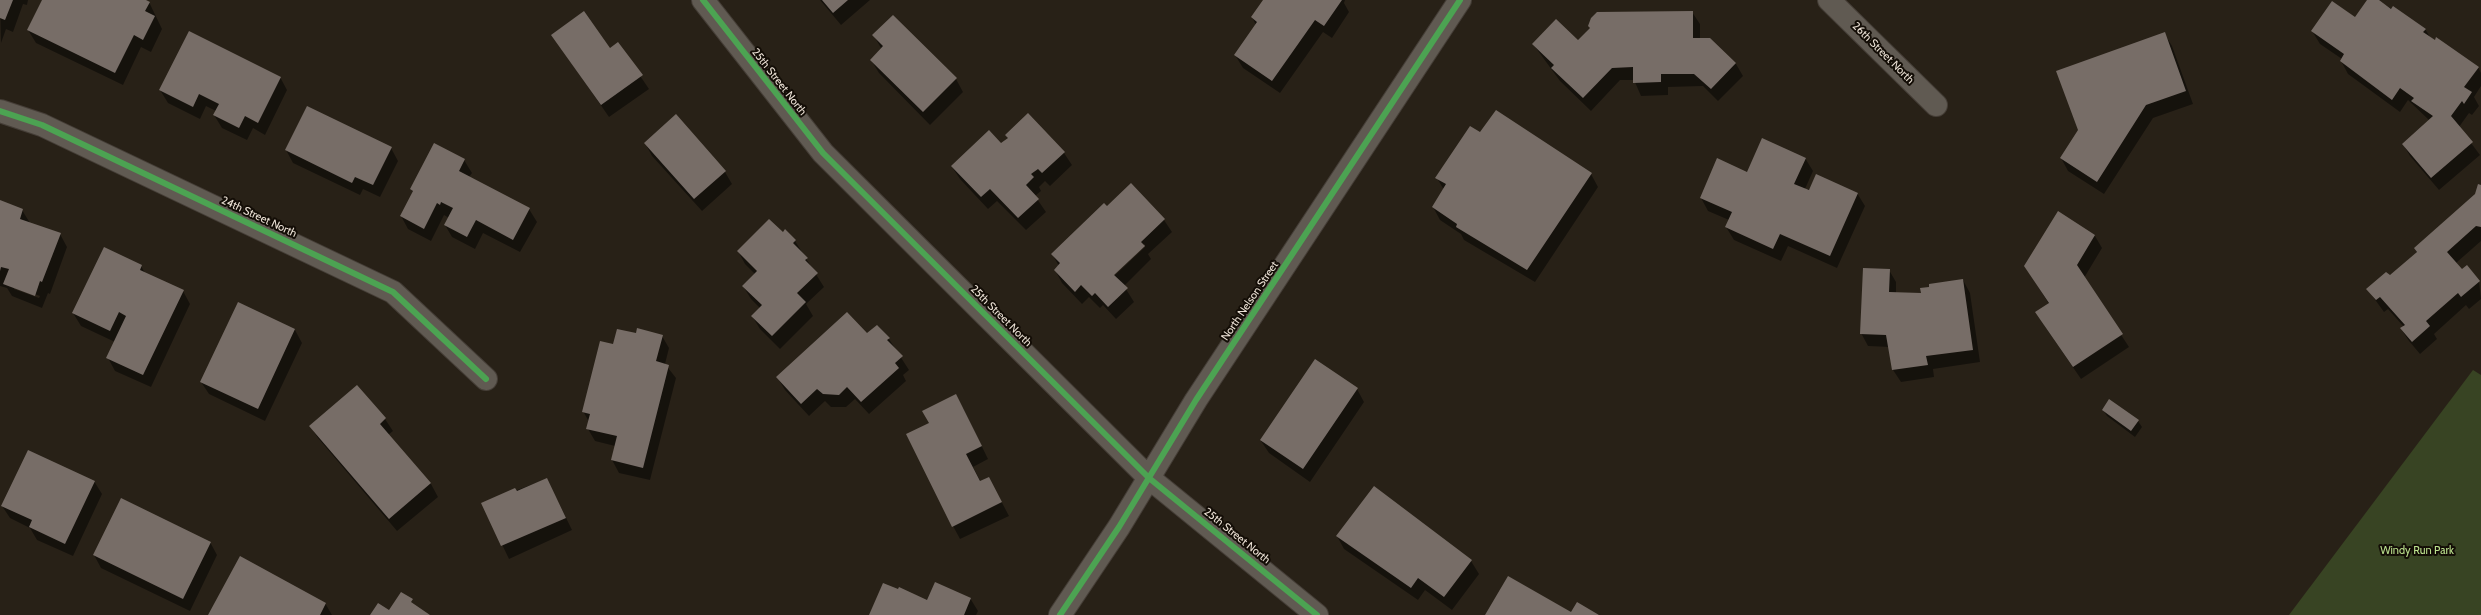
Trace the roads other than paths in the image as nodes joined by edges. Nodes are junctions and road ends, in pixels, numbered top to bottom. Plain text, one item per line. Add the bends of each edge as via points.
1 (703, 0) edge
2 (1460, 0) edge
3 (1829, 0) edge
4 (1936, 105) dead end
5 (0, 111) edge
6 (486, 379) dead end
7 (1149, 478) junction
8 (1060, 615) edge
9 (1317, 615) edge

1 - 7 street, 25th Street North via 823,153
2 - 7 street, North Nelson Street via 1196,400
3 - 4 street, 26th Street North
5 - 6 street, 24th Street North via 42,125 393,292
7 - 8 street, North Nelson Street
7 - 9 street, 25th Street North

